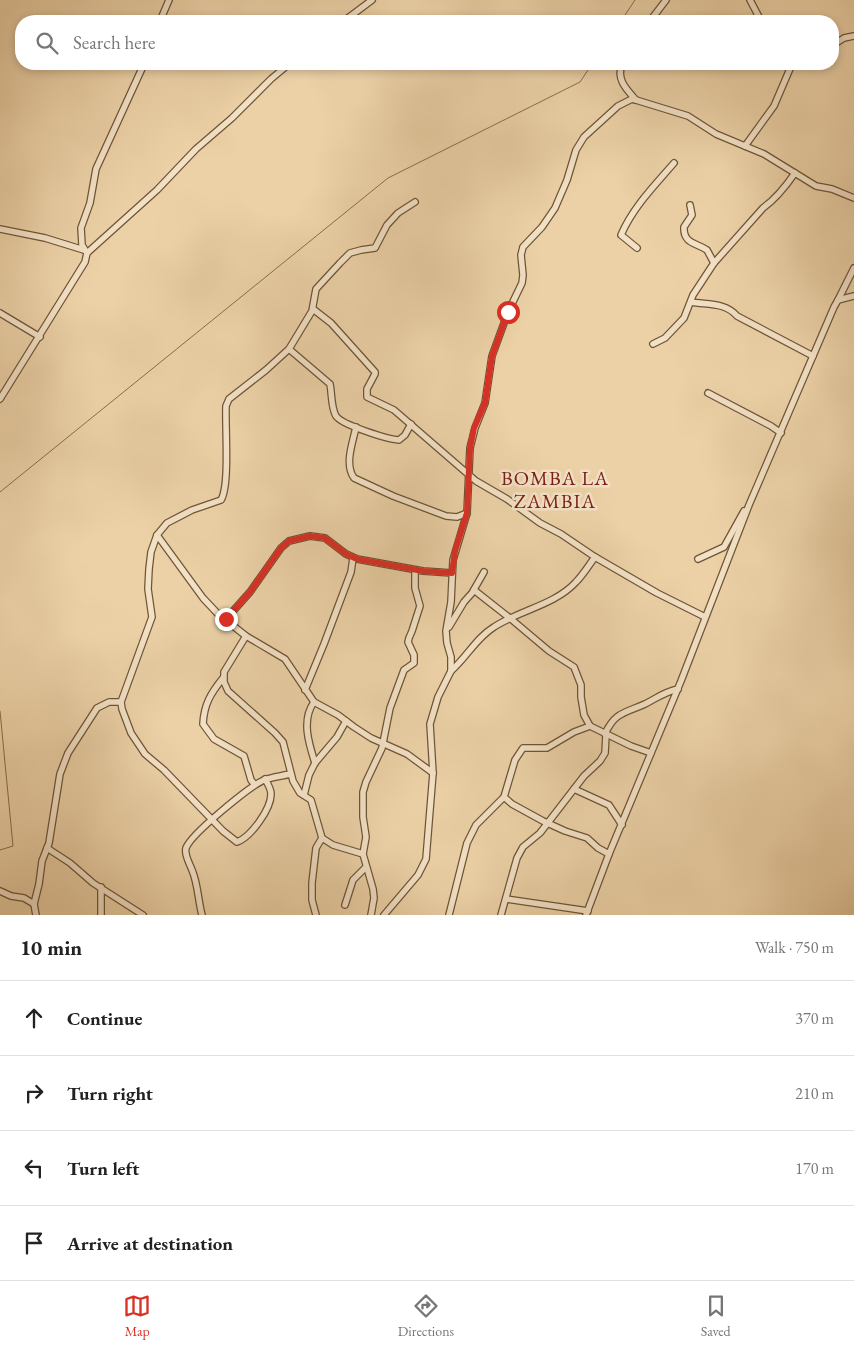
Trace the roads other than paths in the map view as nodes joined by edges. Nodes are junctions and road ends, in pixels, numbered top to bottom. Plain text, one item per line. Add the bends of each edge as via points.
1 (169, 0) edge
2 (372, 0) edge
3 (666, 0) edge
4 (750, 0) edge
5 (163, 15) edge
6 (352, 15) edge
7 (655, 15) edge
8 (759, 15) edge
9 (854, 36) edge
10 (839, 41) edge
11 (141, 70) edge
12 (282, 70) edge
13 (620, 70) edge
14 (789, 70) edge
15 (636, 100) junction
16 (745, 146) junction
17 (674, 162) dead end
18 (795, 173) junction
19 (854, 198) edge
20 (415, 202) dead end
21 (690, 205) dead end
22 (0, 229) edge
23 (638, 248) dead end
24 (85, 251) junction
25 (714, 263) junction
26 (854, 268) edge
27 (854, 296) edge
28 (838, 300) junction
29 (691, 302) junction
30 (313, 309) junction
31 (0, 313) edge
32 (40, 337) junction
33 (652, 344) dead end
34 (289, 348) junction
35 (814, 356) junction
36 (708, 393) dead end
37 (0, 399) edge
38 (411, 424) junction
39 (356, 426) junction
40 (781, 433) junction
41 (468, 474) junction
42 (747, 507) dead end
43 (467, 513) junction
44 (157, 535) junction
45 (595, 557) junction
46 (353, 558) junction
47 (698, 559) dead end
48 (415, 570) junction
49 (484, 572) dead end
50 (452, 573) junction
51 (474, 590) junction
52 (705, 617) junction
53 (226, 619) junction
54 (512, 619) junction
55 (446, 631) junction
56 (246, 636) junction
57 (451, 671) junction
58 (223, 678) junction
59 (678, 689) junction
60 (305, 690) junction
61 (121, 702) junction
62 (314, 702) junction
63 (346, 721) junction
64 (590, 726) junction
65 (606, 734) junction
66 (383, 743) junction
67 (651, 753) junction
68 (315, 763) junction
69 (433, 773) junction
70 (290, 774) junction
71 (266, 779) junction
72 (255, 785) junction
73 (574, 789) junction
74 (304, 795) junction
75 (504, 797) junction
76 (211, 819) junction
77 (549, 823) junction
78 (622, 825) junction
79 (322, 838) junction
80 (47, 848) junction
81 (363, 854) junction
82 (609, 854) junction
83 (366, 867) junction
84 (101, 887) junction
85 (0, 891) edge
86 (506, 899) junction
87 (34, 904) junction
88 (345, 905) dead end
89 (587, 913) edge
90 (36, 915) edge
91 (101, 915) edge
92 (143, 915) edge
93 (202, 915) edge
94 (316, 915) edge
95 (371, 915) edge
96 (384, 915) edge
97 (449, 915) edge
98 (501, 915) edge

1 - 5 street
2 - 6 street
3 - 7 street
4 - 8 street
9 - 10 street
11 - 24 street via 96,169 90,203 81,228
12 - 24 street via 196,148 157,190
13 - 15 street via 621,82
14 - 16 street via 774,106
15 - 16 street via 688,116 716,134
15 - 41 street via 618,106 584,137 555,208 523,248 520,258 522,280 492,356 485,403 474,428
16 - 18 street
17 - 23 street via 625,226 622,235
18 - 19 street via 816,186
18 - 25 street
20 - 30 street via 387,225 375,248 350,253 340,263 316,289
21 - 25 street via 692,215 684,227 685,236 694,245 707,250
22 - 24 street via 45,238
24 - 32 street via 85,262
25 - 29 street
26 - 28 street
27 - 28 street
28 - 35 street
29 - 33 street via 684,318 665,338
29 - 35 street via 708,303 732,311
30 - 34 street
30 - 38 street via 331,323 375,372 367,397 394,410
31 - 32 street
32 - 37 street
34 - 39 street via 330,384 337,418
34 - 44 street via 229,399 225,421 226,478 221,500 167,523
35 - 40 street
36 - 40 street
38 - 39 street via 399,440
38 - 41 street
39 - 43 street via 349,461 354,478 446,516 457,517
40 - 52 street
41 - 43 street
41 - 45 street
42 - 47 street via 724,547
43 - 50 street
44 - 53 street via 203,598
44 - 61 street via 150,552 148,589 152,617
45 - 52 street
45 - 54 street via 568,589
46 - 48 street
46 - 53 street via 318,536 289,541
46 - 60 street via 351,572
48 - 50 street
48 - 66 street via 414,588 420,606 408,642 414,663 404,670 390,708
49 - 51 street
50 - 55 street
51 - 54 street
51 - 55 street
52 - 59 street
53 - 56 street
54 - 57 street via 495,626 478,640
54 - 64 street via 549,651 574,667 581,685 584,715
55 - 57 street
56 - 58 street
56 - 60 street via 285,659
57 - 69 street via 438,697 430,724
58 - 70 street via 228,692 283,742
58 - 72 street via 210,694 203,724 214,739 244,756
59 - 65 street via 619,715
59 - 67 street
60 - 62 street
61 - 76 street via 131,733 145,754
61 - 80 street via 109,702 97,708 68,753 60,774
62 - 63 street
62 - 68 street via 308,712 307,734
63 - 66 street
63 - 68 street
64 - 65 street
64 - 75 street via 546,748 523,748 514,760
65 - 67 street
65 - 73 street via 605,753
66 - 69 street via 407,754
66 - 81 street via 363,792 366,837
67 - 78 street
68 - 74 street
69 - 96 street via 426,859 418,875
70 - 71 street
70 - 74 street
71 - 72 street
71 - 76 street via 271,790 271,802 251,833 240,841 234,841
72 - 76 street
73 - 77 street
73 - 78 street via 608,805
74 - 79 street via 311,800
75 - 77 street
75 - 97 street via 476,825 467,843
76 - 93 street via 189,843 186,853
77 - 82 street via 587,838
77 - 86 street via 523,847
78 - 82 street
79 - 81 street via 333,845
79 - 94 street via 316,848 312,883
80 - 84 street
80 - 87 street
81 - 83 street
82 - 89 street
83 - 88 street via 353,880
83 - 95 street via 374,898
84 - 91 street
84 - 92 street
85 - 87 street
86 - 89 street
86 - 98 street
87 - 90 street

